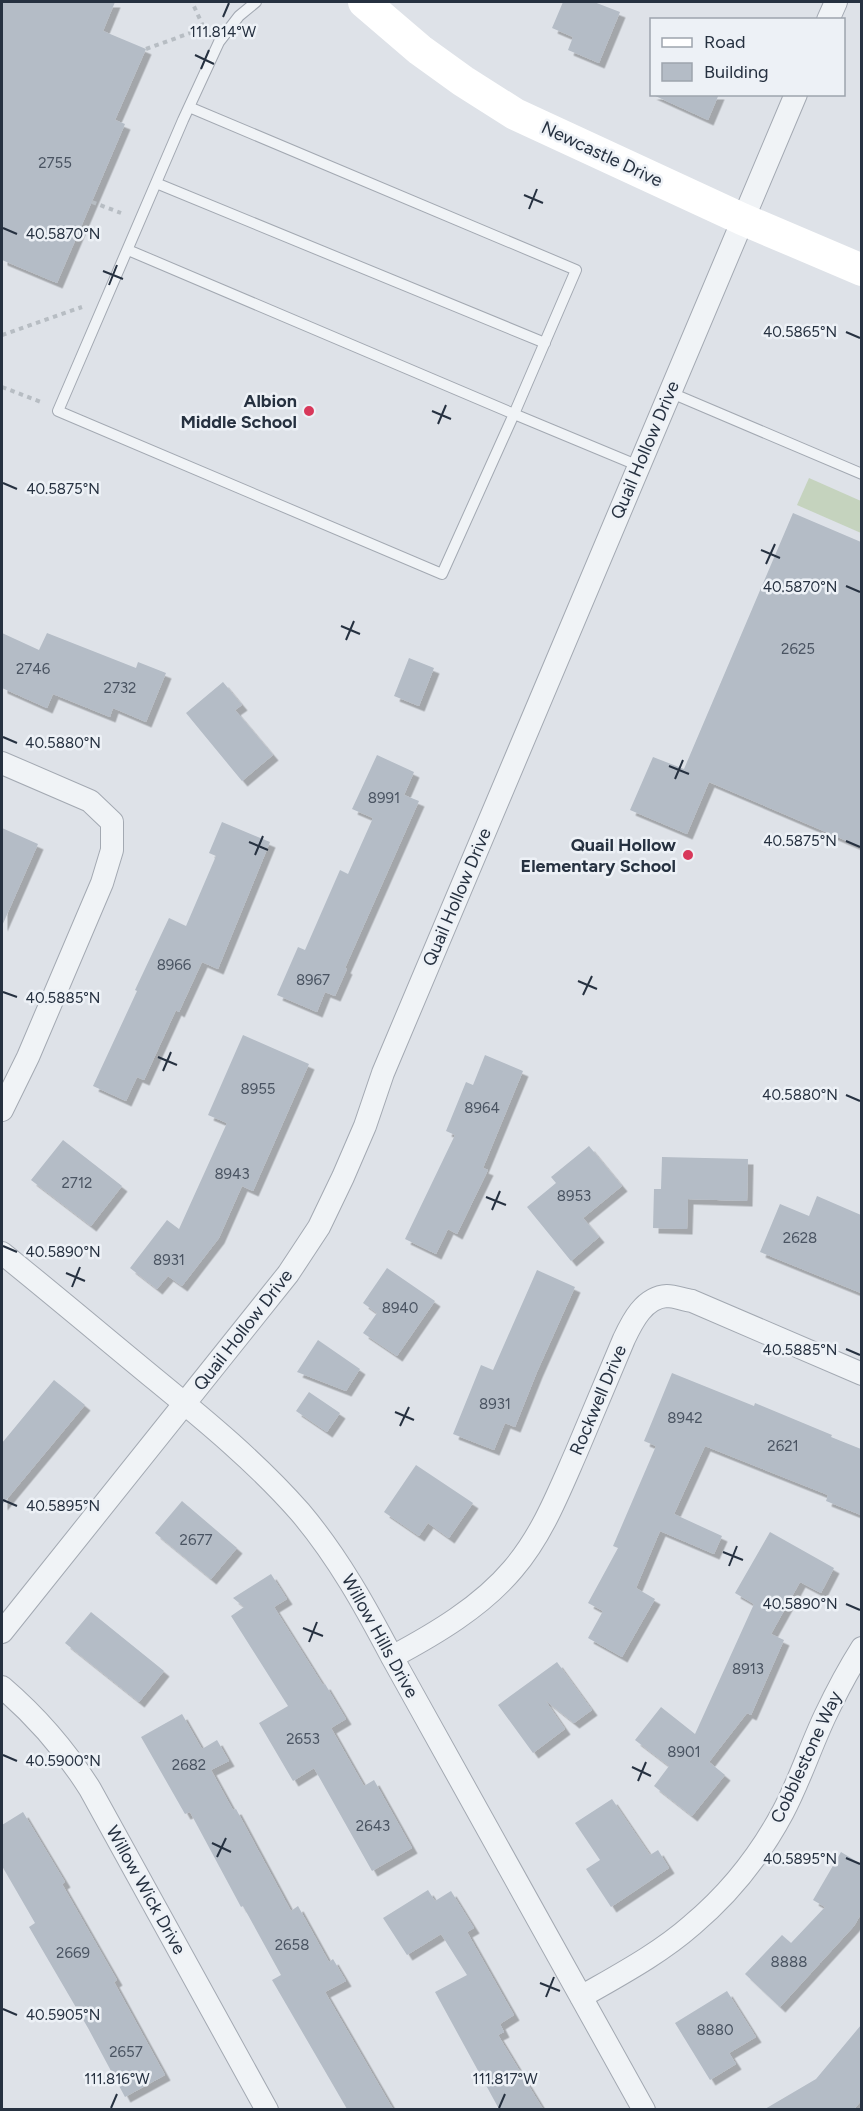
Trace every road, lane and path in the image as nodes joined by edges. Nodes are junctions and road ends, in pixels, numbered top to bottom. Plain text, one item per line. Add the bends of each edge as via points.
1 (192, 2) edge
2 (256, 2) edge
3 (364, 2) edge
4 (836, 2) edge
5 (829, 18) edge
6 (146, 49) dead end
7 (795, 96) edge
8 (189, 107) junction
9 (156, 183) junction
10 (92, 202) dead end
11 (122, 214) dead end
12 (742, 219) junction
13 (128, 250) junction
14 (861, 270) edge
15 (85, 305) dead end
16 (2, 335) edge
17 (545, 343) junction
18 (2, 387) edge
19 (669, 392) junction
20 (45, 404) dead end
21 (514, 414) junction
22 (639, 466) junction
23 (861, 474) edge
24 (2, 764) edge
25 (2, 1110) edge
26 (2, 1254) edge
27 (861, 1374) edge
28 (185, 1404) junction
29 (2, 1632) edge
30 (861, 1648) edge
31 (392, 1657) junction
32 (2, 1687) edge
33 (582, 1997) junction
34 (267, 2109) edge
35 (644, 2109) edge

1 - 6 path via 204,28
2 - 8 lane via 219,42
3 - 12 street, Newcastle Drive via 420,50 515,114
4 - 5 street
7 - 12 street, Quail Hollow Drive
8 - 9 lane
8 - 17 lane via 576,270
9 - 13 lane
9 - 17 lane
10 - 11 path
12 - 14 street, Newcastle Drive
12 - 19 street, Quail Hollow Drive
13 - 21 lane
13 - 21 lane via 58,411 442,574
15 - 16 path
17 - 21 lane
18 - 20 path
19 - 22 street, Quail Hollow Drive
19 - 23 lane
21 - 22 lane
22 - 28 street, Quail Hollow Drive via 319,1227 288,1274
24 - 25 street via 90,801 112,822 112,850 102,884
26 - 28 street, Willow Hills Drive
27 - 31 street, Rockwell Drive via 692,1301 666,1296 646,1304 628,1330 539,1534 513,1570 476,1604 428,1638
28 - 29 street, Quail Hollow Drive
28 - 31 street, Willow Hills Drive via 264,1473 301,1513 355,1587
30 - 33 street, Cobblestone Way via 844,1676 783,1813 750,1864 692,1926
31 - 33 street, Willow Hills Drive
32 - 34 street, Willow Wick Drive via 56,1740 90,1789
33 - 35 street, Willow Hills Drive

